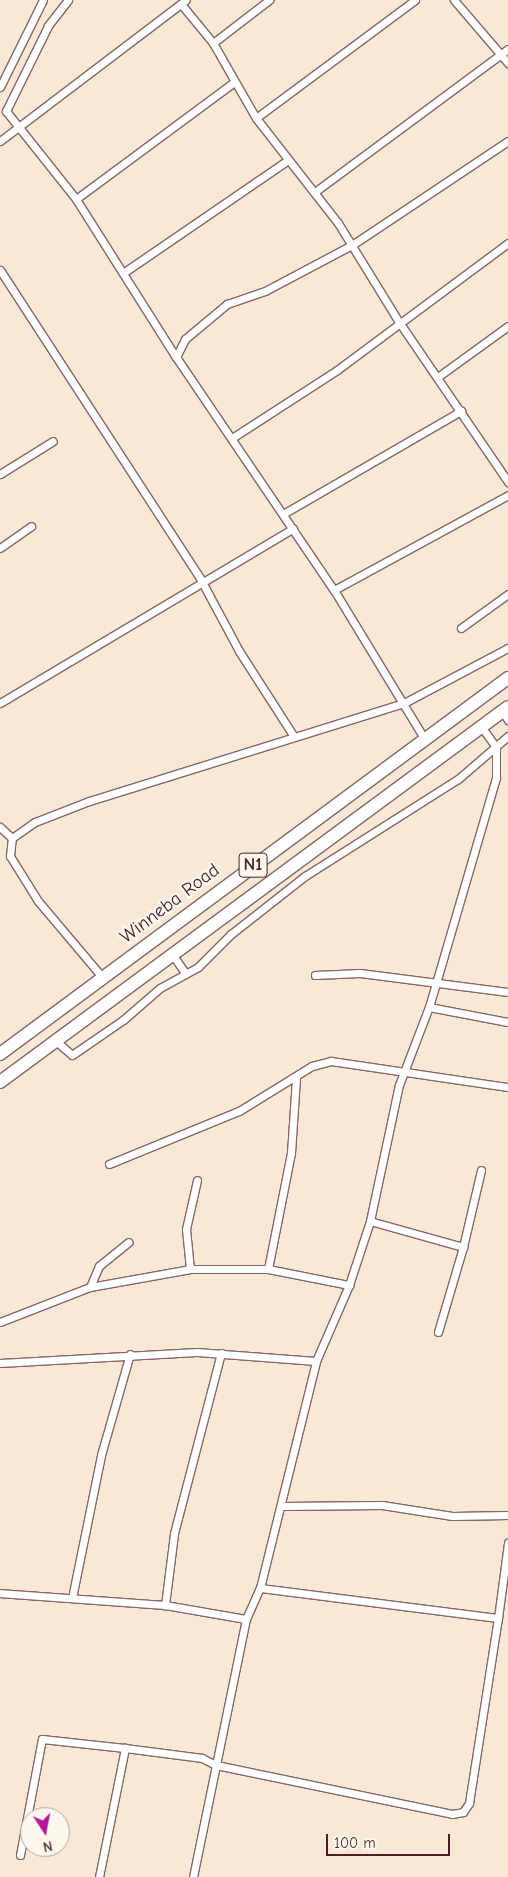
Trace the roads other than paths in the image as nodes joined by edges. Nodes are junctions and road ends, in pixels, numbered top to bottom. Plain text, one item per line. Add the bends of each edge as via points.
1 (43, 0) edge
2 (68, 0) edge
3 (269, 0) edge
4 (415, 0) edge
5 (454, 0) edge
6 (184, 2) edge
7 (213, 43) junction
8 (508, 49) edge
9 (502, 55) junction
10 (508, 63) edge
11 (234, 82) junction
12 (0, 85) edge
13 (256, 118) junction
14 (21, 126) junction
15 (0, 141) edge
16 (508, 141) edge
17 (288, 160) junction
18 (316, 191) junction
19 (76, 199) junction
20 (508, 243) edge
21 (352, 245) junction
22 (0, 270) edge
23 (123, 273) junction
24 (398, 322) junction
25 (508, 326) edge
26 (176, 357) junction
27 (439, 376) junction
28 (461, 411) junction
29 (232, 438) junction
30 (53, 441) dead end
31 (0, 474) edge
32 (508, 482) edge
33 (508, 495) edge
34 (283, 514) junction
35 (31, 526) dead end
36 (293, 528) junction
37 (0, 548) edge
38 (202, 580) junction
39 (334, 590) junction
40 (508, 594) edge
41 (461, 628) dead end
42 (508, 648) edge
43 (508, 678) edge
44 (0, 702) edge
45 (404, 703) junction
46 (506, 713) edge
47 (481, 726) junction
48 (293, 735) junction
49 (508, 736) edge
50 (424, 738) junction
51 (496, 747) junction
52 (0, 827) edge
53 (12, 838) junction
54 (294, 862) junction
55 (305, 876) junction
56 (172, 954) junction
57 (186, 974) junction
58 (315, 975) dead end
59 (103, 978) junction
60 (436, 980) junction
61 (508, 992) edge
62 (429, 1007) junction
63 (508, 1022) edge
64 (56, 1041) junction
65 (0, 1054) edge
66 (404, 1070) junction
67 (296, 1077) junction
68 (0, 1082) edge
69 (508, 1087) edge
70 (109, 1164) dead end
71 (481, 1170) dead end
72 (196, 1180) dead end
73 (370, 1221) junction
74 (130, 1242) dead end
75 (463, 1247) junction
76 (190, 1269) junction
77 (268, 1269) junction
78 (349, 1285) junction
79 (90, 1287) junction
80 (0, 1322) edge
81 (438, 1332) dead end
82 (221, 1353) junction
83 (130, 1354) junction
84 (316, 1361) junction
85 (0, 1363) edge
86 (281, 1506) junction
87 (508, 1515) edge
88 (508, 1543) edge
89 (260, 1588) junction
90 (0, 1593) edge
91 (72, 1598) junction
92 (165, 1605) junction
93 (498, 1618) junction
94 (246, 1619) junction
95 (125, 1748) junction
96 (216, 1765) junction
97 (29, 1807) edge
98 (99, 1877) edge
99 (194, 1877) edge

1 - 12 street
2 - 14 street via 48,26 7,106 10,117
3 - 7 street
4 - 13 street
5 - 9 street
6 - 7 street
6 - 14 street
7 - 11 street
8 - 9 street
9 - 10 street
9 - 18 street
11 - 13 street
11 - 19 street
13 - 17 street
14 - 15 street
14 - 19 street
16 - 21 street
17 - 18 street
17 - 23 street
18 - 21 street
19 - 23 street
20 - 24 street
21 - 24 street
21 - 26 street via 265,290 227,304 186,339
22 - 38 street
23 - 26 street
24 - 27 street
24 - 29 street via 337,370
25 - 27 street
26 - 29 street
27 - 28 street
28 - 32 street
28 - 34 street
29 - 34 street
30 - 31 street
33 - 39 street
34 - 36 street
35 - 37 street
36 - 38 street
36 - 39 street
38 - 44 street
38 - 48 street via 239,651
39 - 45 street
40 - 41 street
42 - 45 street
43 - 50 highway, Winneba Road / N1
45 - 48 street
45 - 50 street
46 - 47 highway, N1
47 - 51 street
47 - 54 highway, N1
48 - 53 street via 89,801 35,822
49 - 51 street
50 - 59 highway, Winneba Road / N1
51 - 55 street via 458,779
51 - 60 street via 496,778
52 - 53 street
53 - 59 street via 10,856 28,886
54 - 55 street
54 - 56 highway, N1
55 - 57 street
56 - 57 street
56 - 64 highway, N1
57 - 64 street via 160,988 136,1012 72,1055
58 - 60 street via 360,973
59 - 65 highway, Winneba Road / N1
60 - 61 street
60 - 62 street
62 - 63 street
62 - 66 street
64 - 68 highway, N1
66 - 67 street via 331,1061 312,1066
66 - 69 street
66 - 73 street
67 - 70 street via 239,1110
67 - 77 street via 292,1153
71 - 75 street
72 - 76 street via 186,1235
73 - 75 street
73 - 78 street
74 - 79 street via 99,1266
75 - 81 street
76 - 77 street
76 - 79 street
77 - 78 street
78 - 84 street
79 - 80 street
82 - 83 street
82 - 84 street
82 - 92 street via 174,1534
83 - 85 street
83 - 91 street via 101,1455
84 - 86 street
86 - 87 street via 382,1505 452,1516
86 - 89 street
88 - 93 street
89 - 93 street
89 - 94 street
90 - 91 street
91 - 92 street
92 - 94 street
93 - 96 street via 469,1803 463,1812 452,1814
94 - 96 street
95 - 96 street via 202,1758
95 - 97 street via 42,1740
95 - 98 street
96 - 99 street

